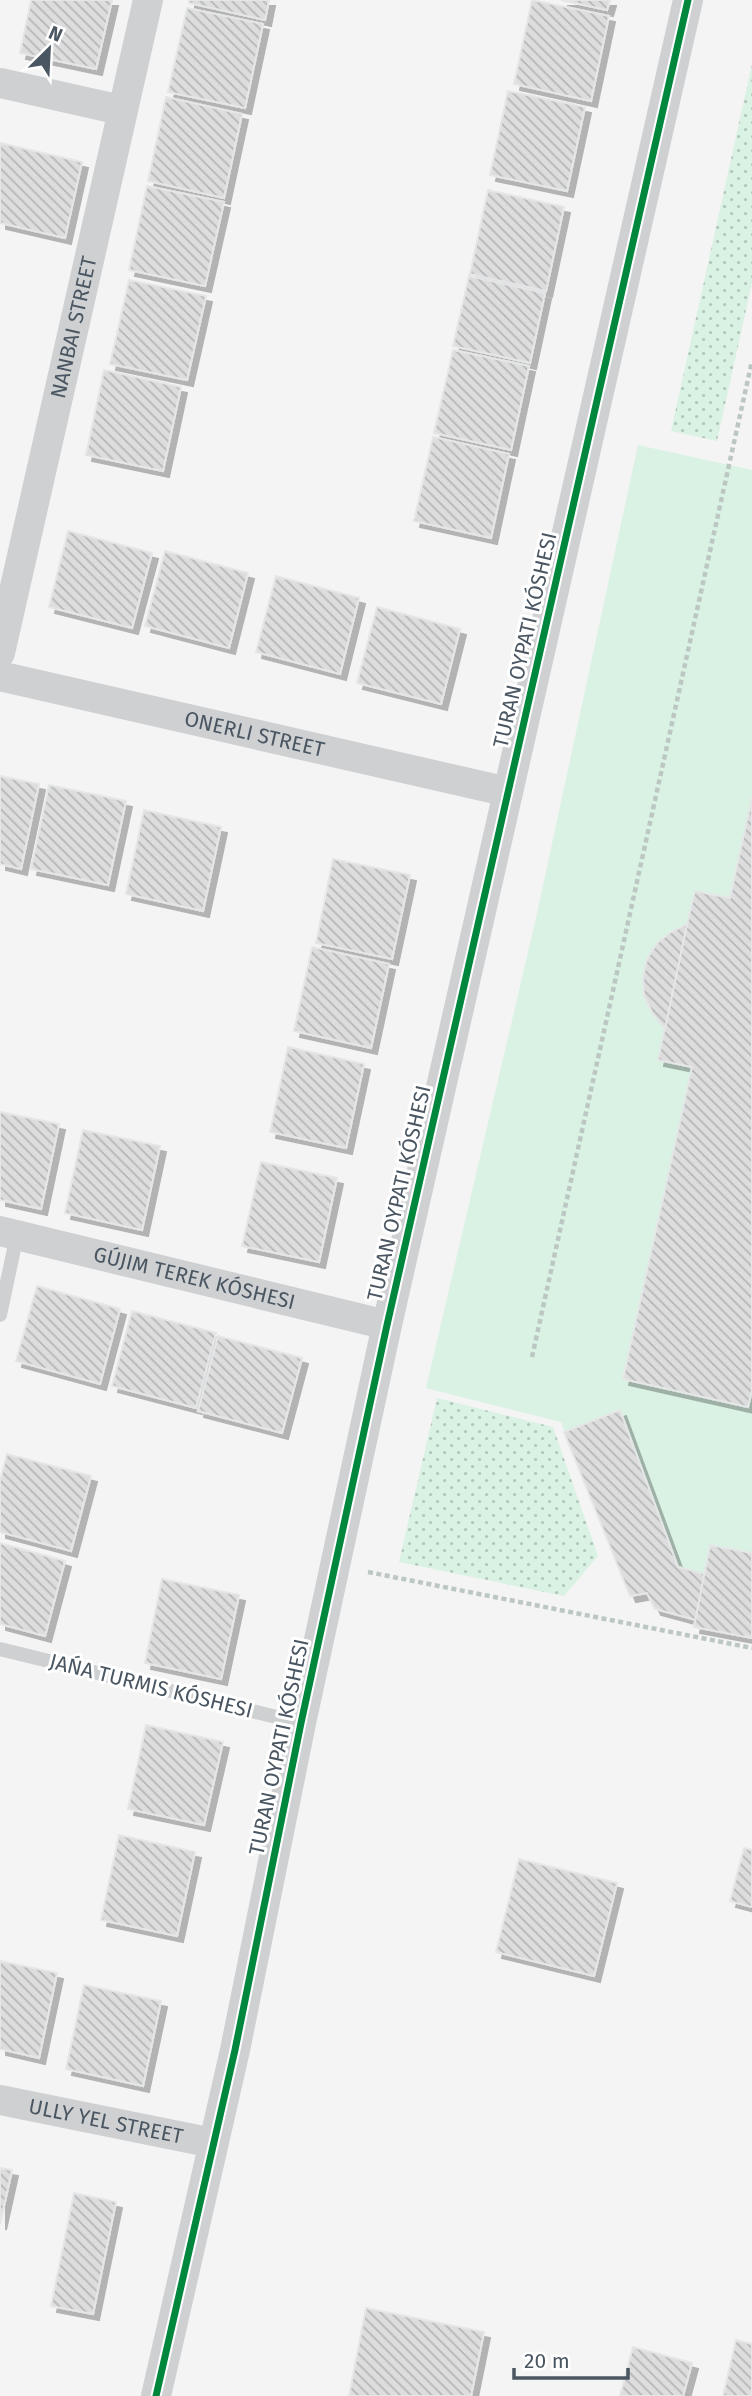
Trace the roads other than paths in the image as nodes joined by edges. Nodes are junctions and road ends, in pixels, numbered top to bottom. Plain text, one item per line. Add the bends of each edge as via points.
1 (148, 0) edge
2 (688, 0) edge
3 (0, 83) edge
4 (121, 110) junction
5 (0, 653) edge
6 (0, 676) edge
7 (508, 792) junction
8 (9, 1233) edge
9 (0, 1315) edge
10 (387, 1325) junction
11 (0, 1649) edge
12 (301, 1723) junction
13 (0, 2100) edge
14 (213, 2143) junction
15 (156, 2396) edge

1 - 4 street, NANBAI STREET
2 - 7 street
3 - 4 street
4 - 5 street, NANBAI STREET
6 - 7 street, ONERLI STREET
7 - 10 street
8 - 9 lane
8 - 10 street, GÚJIM TEREK KÓSHESI
10 - 12 street
11 - 12 lane
12 - 14 street
13 - 14 street, ULLY YEL STREET
14 - 15 street

